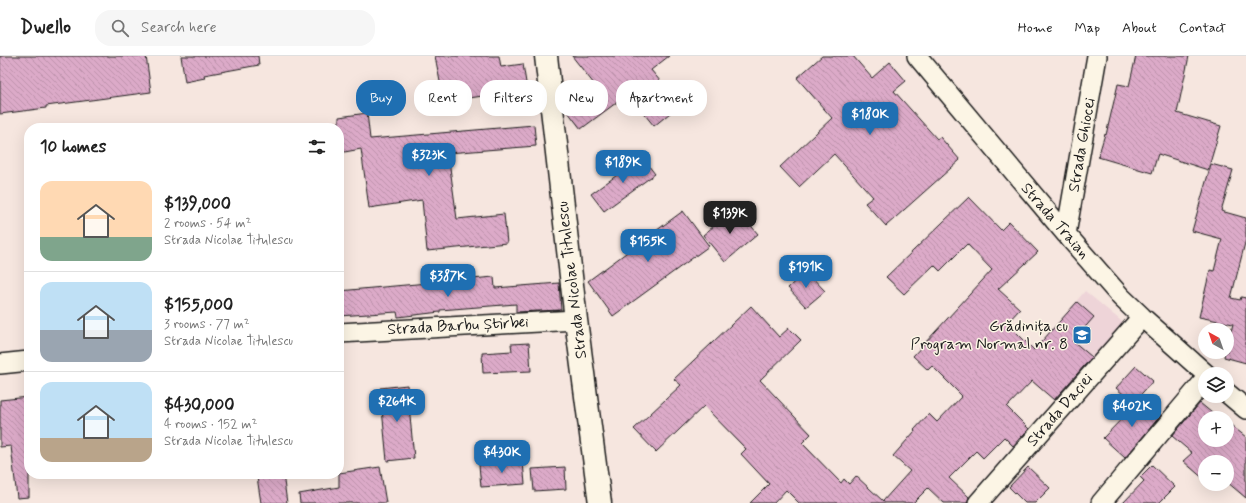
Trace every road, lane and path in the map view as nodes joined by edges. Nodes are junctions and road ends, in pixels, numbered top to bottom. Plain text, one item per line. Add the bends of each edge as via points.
1 (546, 56) edge
2 (917, 56) edge
3 (1097, 56) edge
4 (1066, 234) junction
5 (1142, 317) junction
6 (576, 320) junction
7 (344, 332) edge
8 (24, 362) edge
9 (0, 364) edge
10 (1198, 367) edge
11 (1198, 388) edge
12 (1234, 399) edge
13 (1246, 410) edge
14 (600, 503) edge
15 (978, 503) edge
16 (1101, 503) edge

1 - 6 street, Strada Nicolae Titulescu
2 - 4 street, Strada Traian
3 - 4 street, Strada Ghiocei
4 - 5 street, Strada Traian
5 - 10 street, Strada Traian
5 - 15 street, Strada Daciei
6 - 7 street, Strada Barbu Știrbei
6 - 14 street, Strada Nicolae Titulescu
8 - 9 street
11 - 16 street
12 - 13 street

